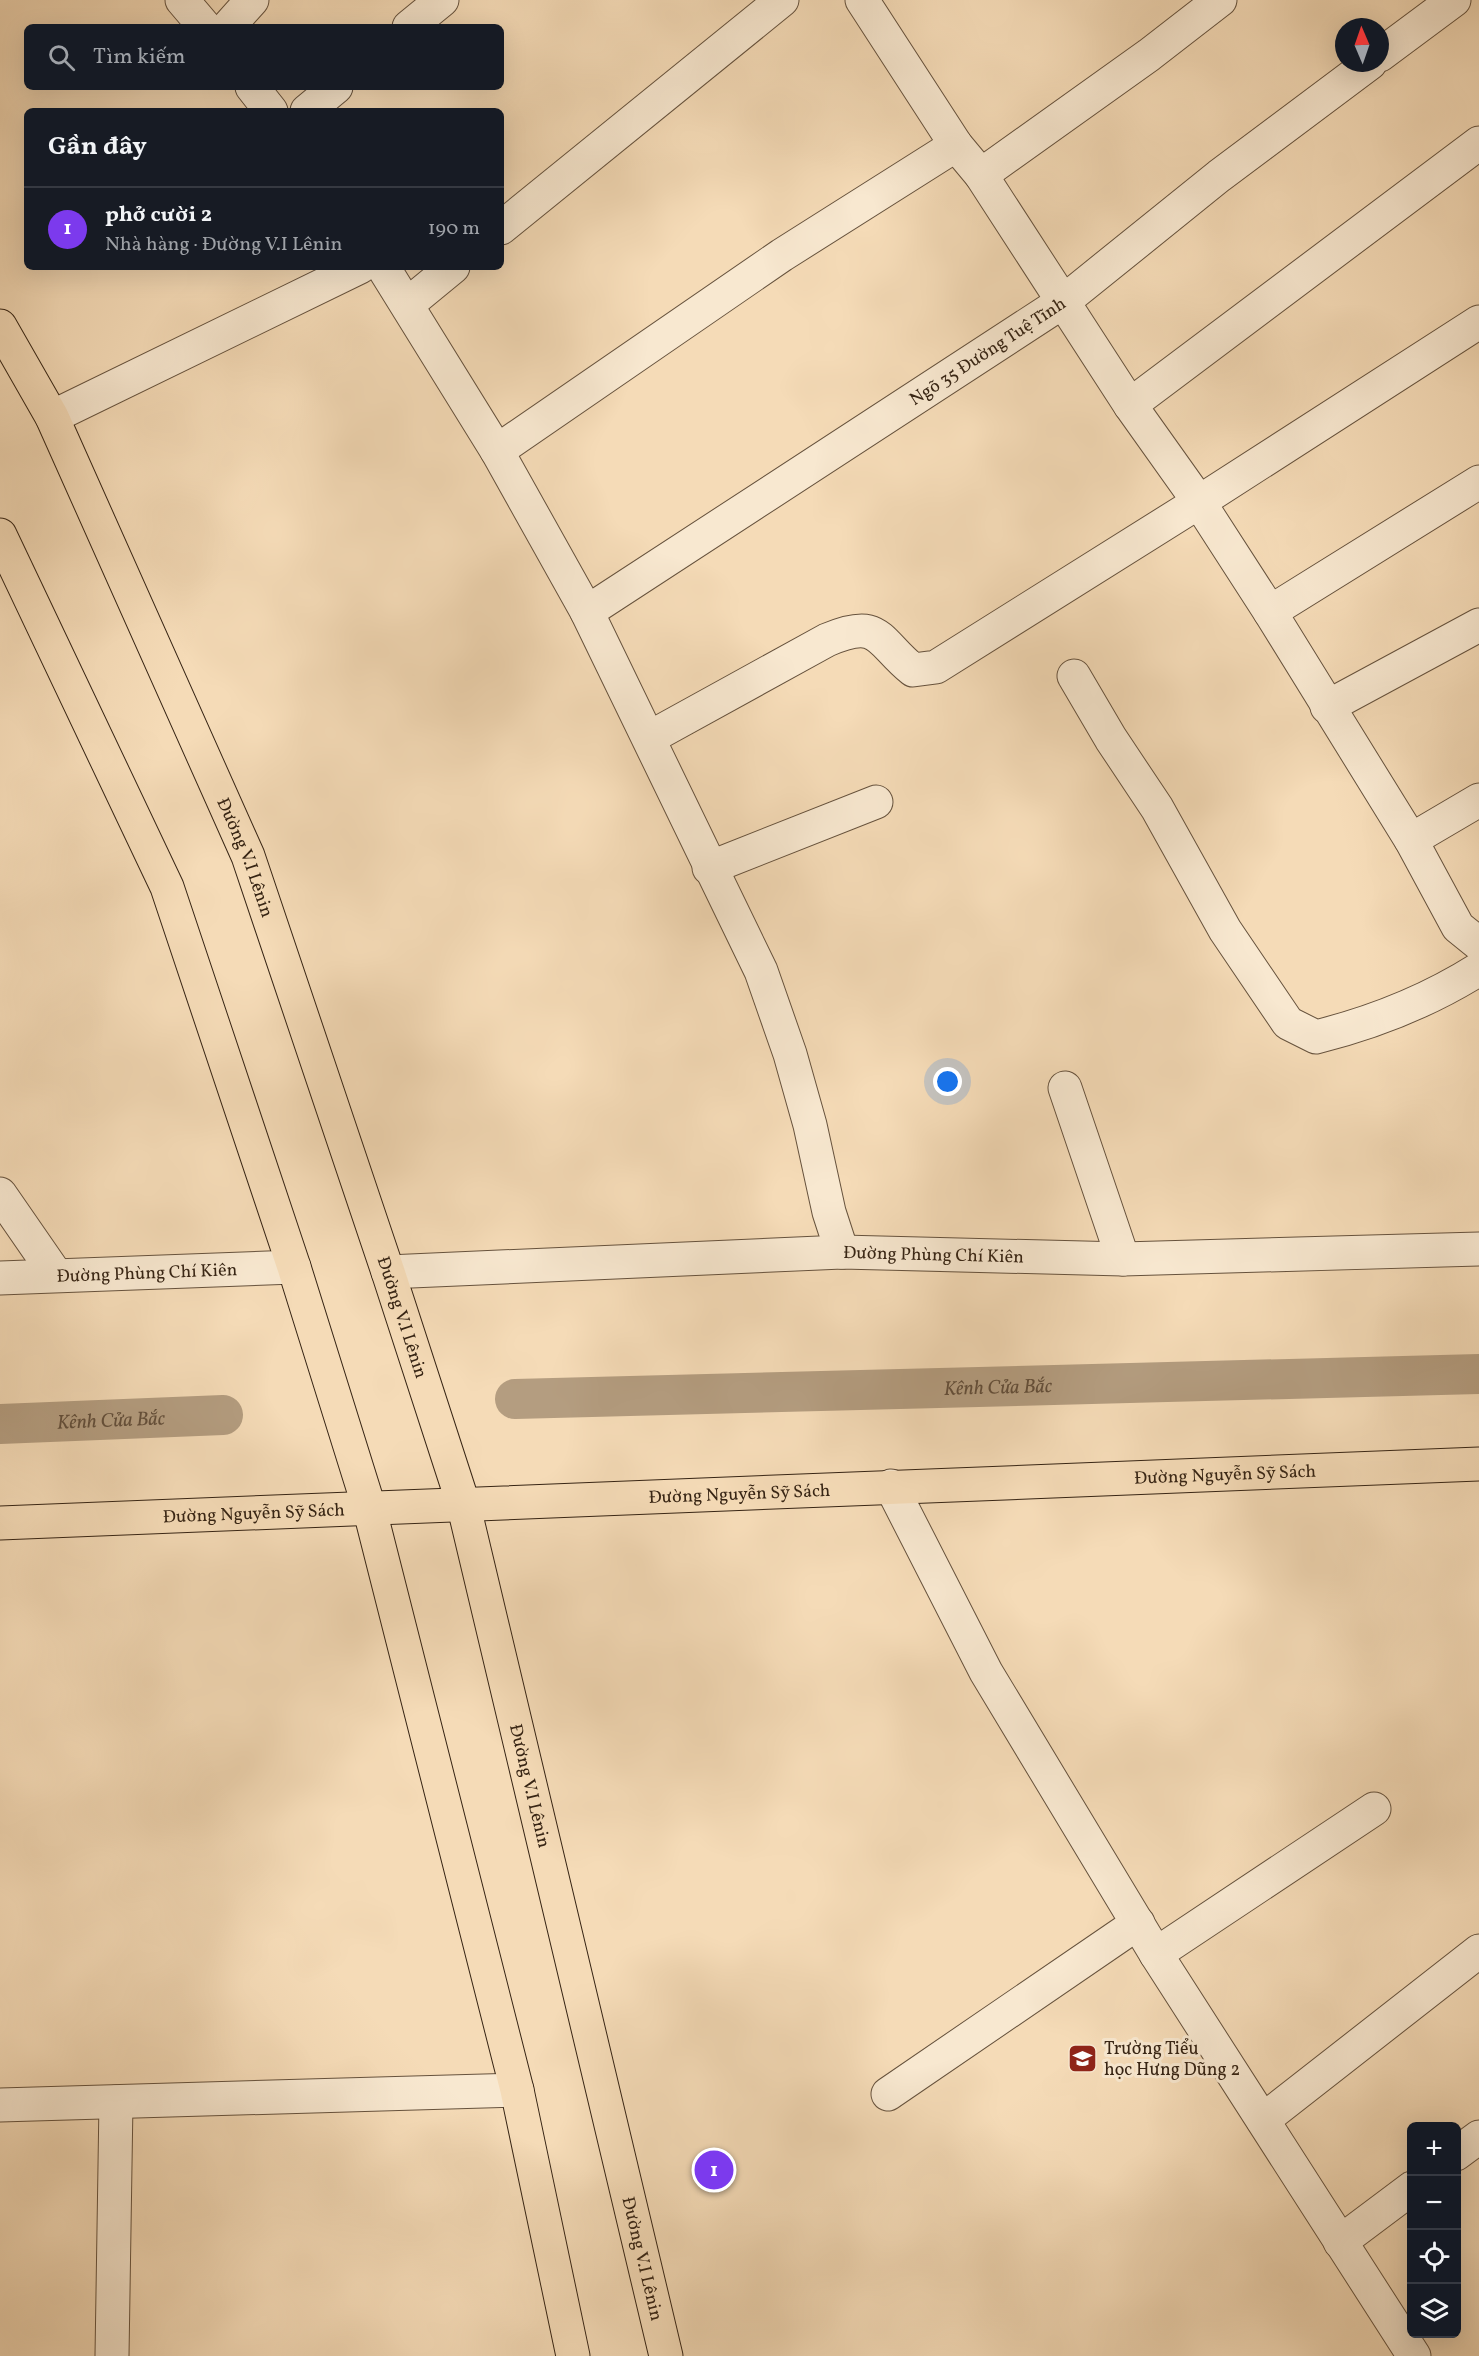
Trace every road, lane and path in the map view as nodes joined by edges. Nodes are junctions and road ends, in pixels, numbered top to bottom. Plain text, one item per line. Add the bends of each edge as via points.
1 (182, 0) edge
2 (252, 0) edge
3 (442, 0) edge
4 (782, 0) edge
5 (862, 0) edge
6 (1220, 0) edge
7 (1454, 0) edge
8 (202, 24) edge
9 (231, 24) edge
10 (413, 24) edge
11 (1389, 48) edge
12 (1358, 72) edge
13 (254, 90) edge
14 (332, 90) edge
15 (269, 108) edge
16 (311, 108) edge
17 (1479, 143) edge
18 (956, 145) junction
19 (981, 175) junction
20 (504, 226) edge
21 (354, 270) edge
22 (385, 270) edge
23 (449, 270) edge
24 (1064, 300) junction
25 (408, 304) junction
26 (1479, 322) edge
27 (0, 326) edge
28 (1130, 405) junction
29 (52, 417) junction
30 (497, 451) junction
31 (1479, 482) edge
32 (1199, 502) junction
33 (0, 535) edge
34 (587, 612) junction
35 (1270, 612) junction
36 (1479, 625) edge
37 (1074, 676) dead end
38 (1327, 707) junction
39 (649, 738) junction
40 (1479, 800) edge
41 (876, 802) dead end
42 (1411, 840) junction
43 (709, 868) junction
44 (1479, 944) edge
45 (1479, 969) edge
46 (1065, 1088) dead end
47 (0, 1194) edge
48 (1479, 1249) edge
49 (842, 1252) junction
50 (1122, 1259) junction
51 (294, 1267) junction
52 (388, 1272) junction
53 (56, 1275) junction
54 (0, 1278) edge
55 (1479, 1464) edge
56 (891, 1486) junction
57 (463, 1503) junction
58 (369, 1507) junction
59 (0, 1523) edge
60 (1374, 1809) dead end
61 (1138, 1923) junction
62 (1479, 1951) edge
63 (1156, 1954) junction
64 (517, 2090) junction
65 (888, 2094) dead end
66 (116, 2102) junction
67 (0, 2105) edge
68 (1263, 2120) junction
69 (1479, 2137) edge
70 (1461, 2150) edge
71 (1407, 2192) edge
72 (1340, 2242) junction
73 (112, 2356) edge
74 (573, 2356) edge
75 (666, 2356) edge
76 (1414, 2356) edge

1 - 8 street
2 - 9 street
3 - 10 street
4 - 20 street
5 - 18 street
6 - 19 street
7 - 11 street
12 - 24 street, Ngõ 35 Đường Tuệ Tĩnh
13 - 15 street
14 - 16 street
17 - 28 street
18 - 19 street
18 - 30 street via 782,255
19 - 24 street
21 - 29 street
22 - 25 street
23 - 25 street
24 - 28 street
24 - 34 street, Ngõ 35 Đường Tuệ Tĩnh
25 - 30 street
26 - 32 street
27 - 29 main road, Đường V.I Lênin
28 - 32 street
29 - 52 main road, Đường V.I Lênin via 248,856
30 - 34 street
31 - 35 street
32 - 35 street
32 - 39 street via 936,667 914,670 879,635 852,629
33 - 51 main road via 167,886
34 - 39 street
35 - 38 street
36 - 38 street
37 - 45 street via 1157,808 1225,930 1288,1023 1316,1037 1347,1029 1454,985
38 - 42 street
39 - 43 street
40 - 42 street
41 - 43 street
42 - 44 street via 1458,927
43 - 49 street via 761,971 790,1054
46 - 50 street
47 - 53 street
48 - 50 street, Đường Phùng Chí Kiên
49 - 50 street, Đường Phùng Chí Kiên
49 - 52 street, Đường Phùng Chí Kiên
51 - 53 street, Đường Phùng Chí Kiên
51 - 58 main road
52 - 57 main road, Đường V.I Lênin
53 - 54 street, Đường Phùng Chí Kiên
55 - 56 main road, Đường Nguyễn Sỹ Sách
56 - 57 main road, Đường Nguyễn Sỹ Sách
56 - 61 street via 986,1672
57 - 58 main road, Đường Nguyễn Sỹ Sách
57 - 75 main road, Đường V.I Lênin
58 - 59 main road, Đường Nguyễn Sỹ Sách
58 - 64 main road
60 - 63 street
61 - 63 street
61 - 65 street
62 - 68 street
63 - 68 street
64 - 66 street
64 - 74 main road
66 - 67 street
66 - 73 street
68 - 72 street
69 - 70 street
71 - 72 street
72 - 76 street

